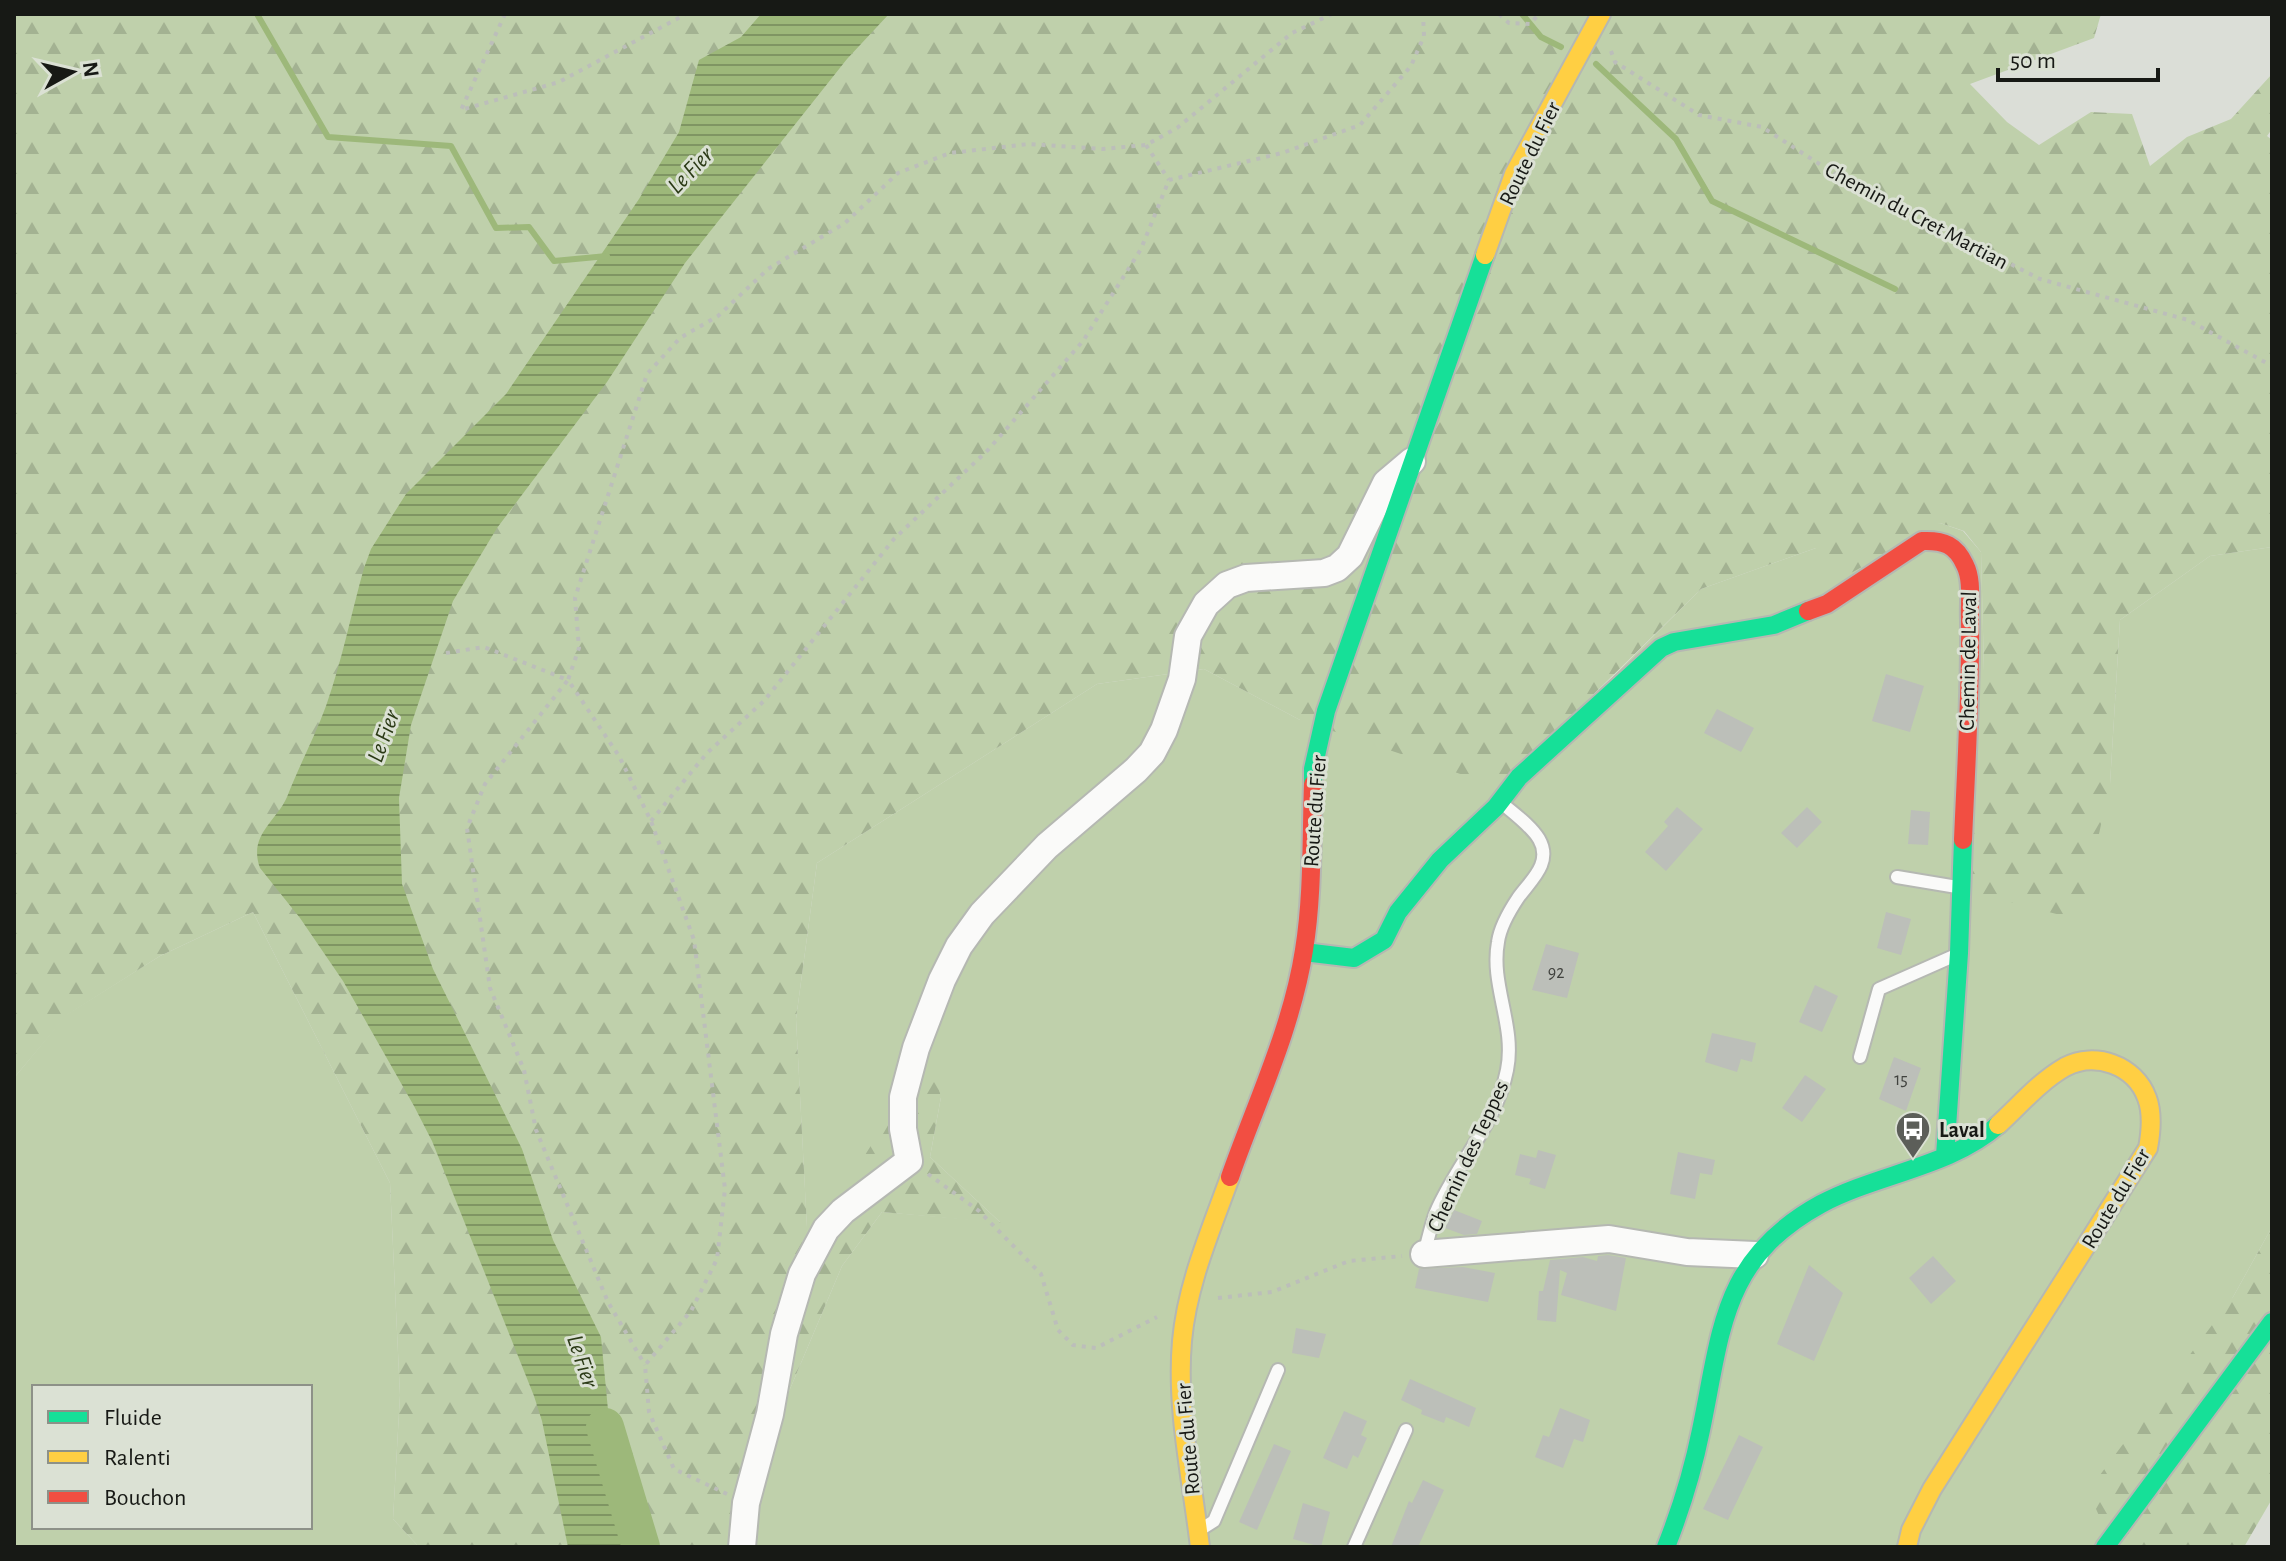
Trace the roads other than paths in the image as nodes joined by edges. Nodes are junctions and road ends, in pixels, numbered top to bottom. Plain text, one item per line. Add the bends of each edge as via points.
1 (1600, 17) edge
2 (1414, 458) junction
3 (1500, 802) junction
4 (1897, 877) dead end
5 (1960, 888) junction
6 (1304, 952) junction
7 (1959, 953) junction
8 (1860, 1057) dead end
9 (1945, 1156) junction
10 (1424, 1254) joint
11 (1755, 1255) junction
12 (2272, 1322) edge
13 (1278, 1370) dead end
14 (1406, 1430) dead end
15 (1198, 1540) edge
16 (742, 1547) edge
17 (1354, 1547) edge
18 (1666, 1547) edge
19 (1907, 1547) edge
20 (2105, 1547) edge

1 - 2 main road, Route du Fier via 1514,174
2 - 6 main road, Route du Fier via 1319,740
2 - 16 street via 1386,483 1350,556 1337,568 1246,578 1227,585 1206,604 1188,636 1182,679 1152,753 1047,846 959,946 916,1048 903,1097 909,1161 843,1211 826,1229 802,1274 746,1503
3 - 5 main road, Chemin de Laval via 1519,777 1661,648 1774,625 1827,604 1922,541 1938,540 1951,544 1969,579
3 - 6 main road, Chemin de Laval via 1440,860 1398,912 1384,940 1354,958
3 - 10 lane, Chemin des Teppes via 1532,830 1543,855 1539,874 1519,896 1498,942 1498,978 1510,1036 1507,1071 1436,1213
4 - 5 lane
5 - 7 main road, Chemin de Laval
6 - 15 main road, Route du Fier via 1292,1005 1188,1301 1181,1394
7 - 8 lane via 1879,989
7 - 9 main road, Chemin de Laval
9 - 11 main road, Route du Fier via 1822,1204 1771,1237
9 - 19 main road, Route du Fier via 1988,1136 2044,1081 2083,1060 2120,1065 2138,1080 2149,1103 2148,1148 1932,1489
10 - 11 street, Chemin des Teppes via 1609,1239 1687,1252
11 - 18 main road, Route du Fier via 1724,1315 1694,1460
12 - 20 main road
13 - 15 lane via 1214,1521
14 - 17 lane

